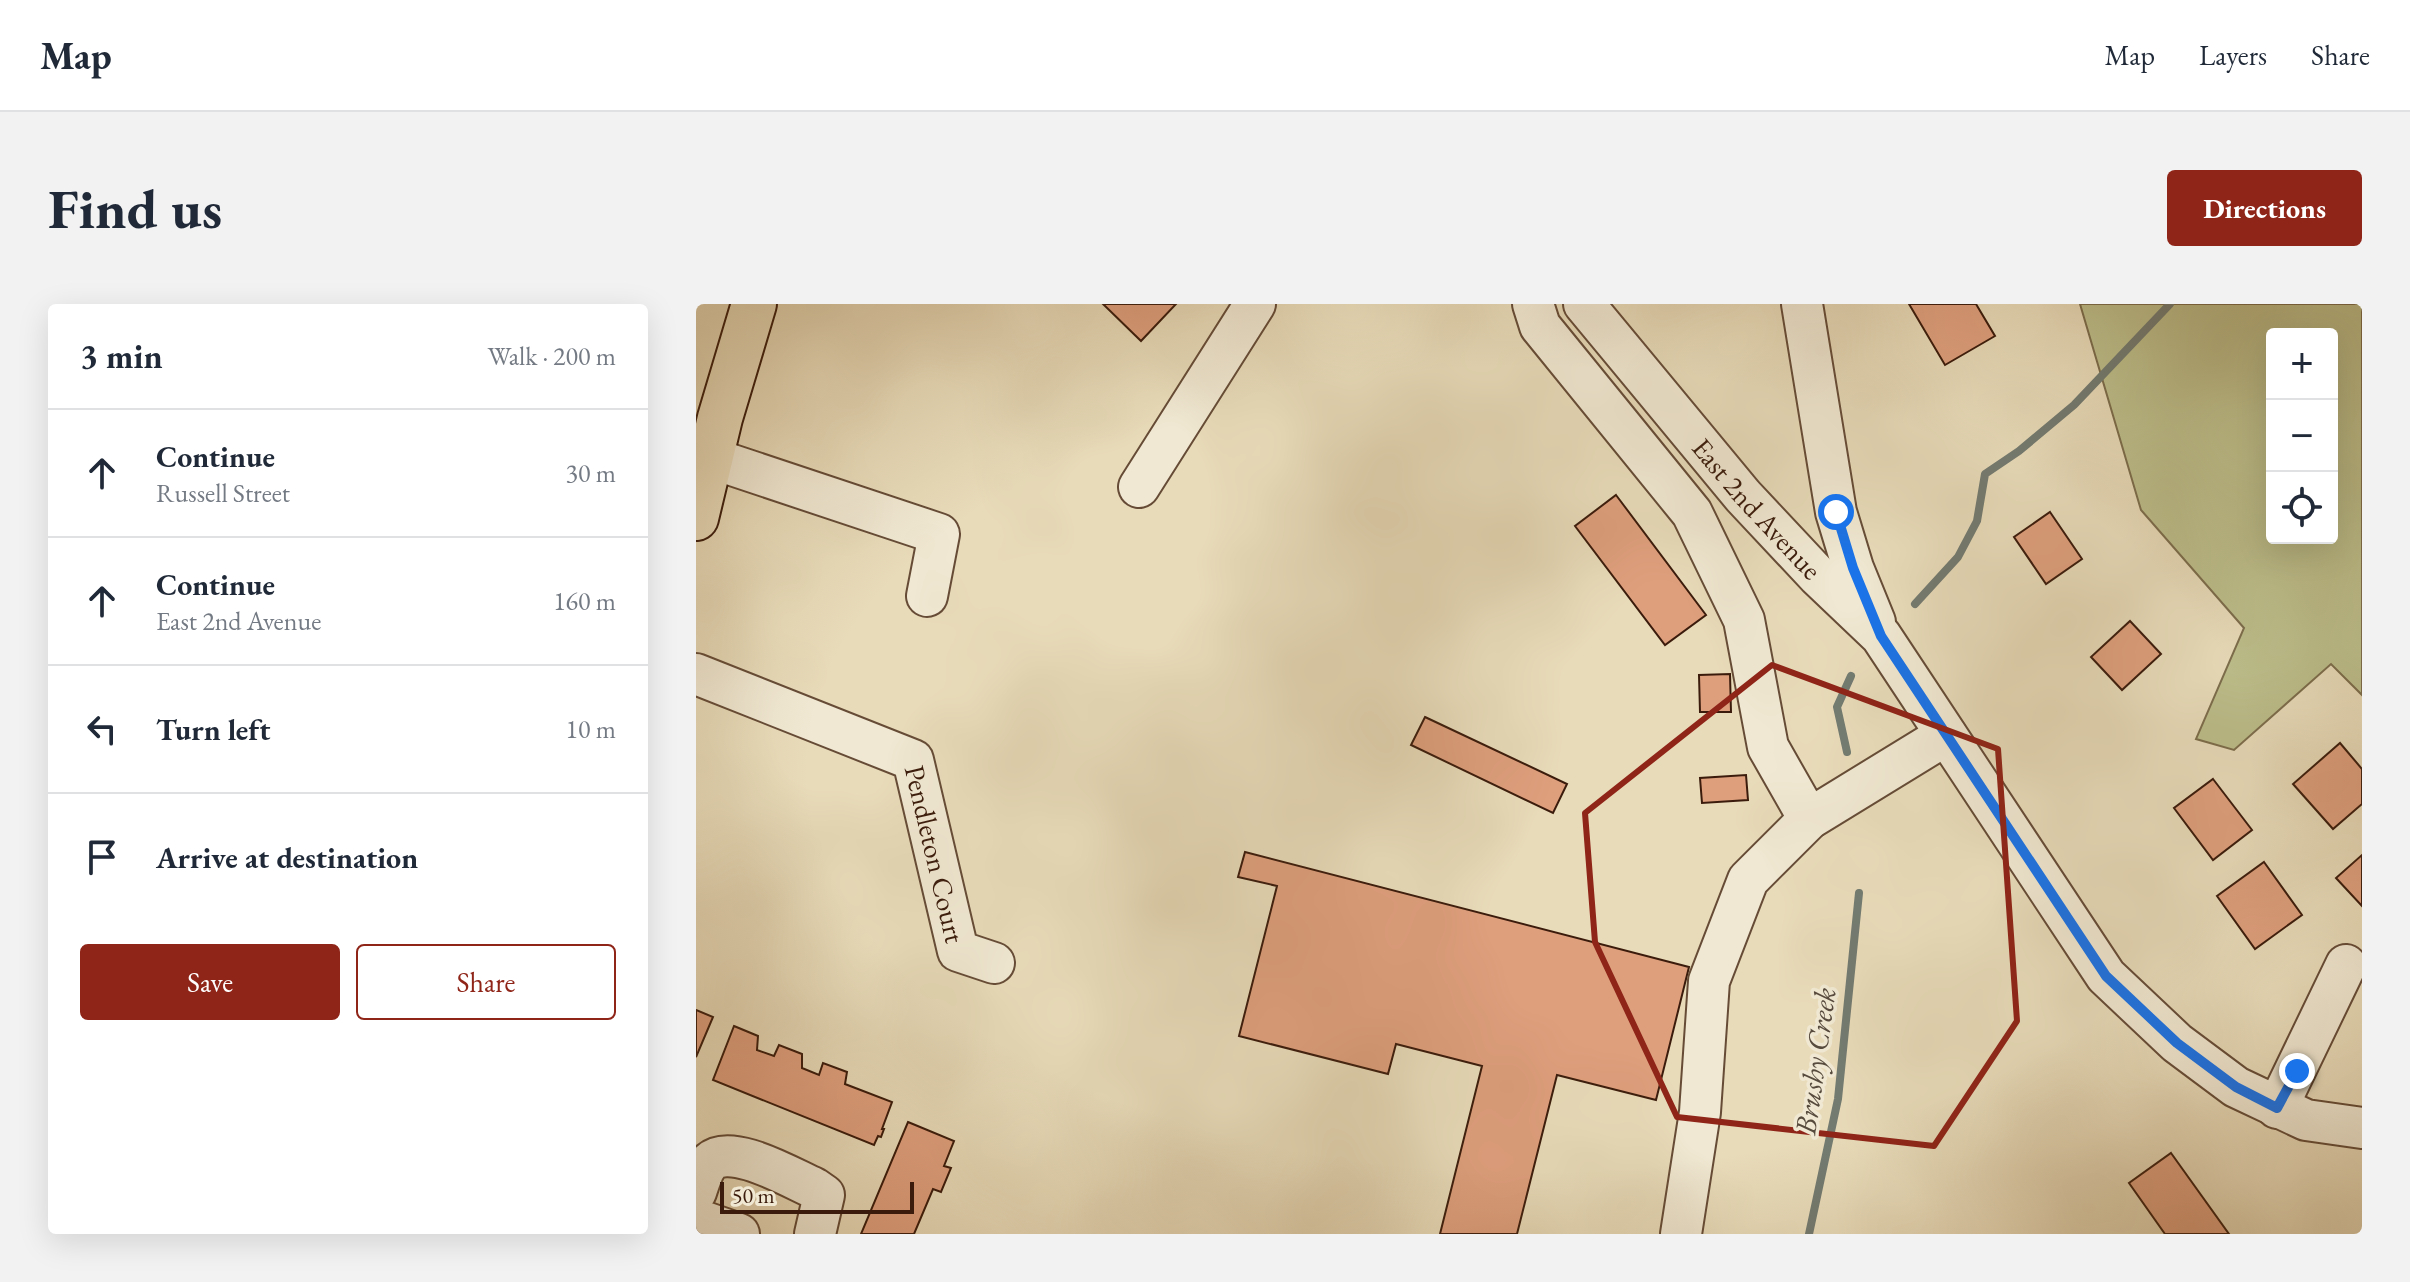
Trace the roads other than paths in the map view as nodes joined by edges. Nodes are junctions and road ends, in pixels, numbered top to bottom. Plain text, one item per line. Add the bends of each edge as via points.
1 (754, 304) edge
2 (1255, 304) edge
3 (1533, 304) edge
4 (1584, 304) edge
5 (1802, 304) edge
6 (711, 458) junction
7 (1139, 487) dead end
8 (696, 518) edge
9 (927, 596) dead end
10 (1881, 636) junction
11 (696, 674) edge
12 (1946, 735) junction
13 (1809, 819) junction
14 (994, 963) dead end
15 (2346, 965) dead end
16 (2277, 1108) junction
17 (2362, 1128) edge
18 (696, 1192) edge
19 (696, 1219) edge
20 (739, 1234) edge
21 (815, 1234) edge
22 (1681, 1234) edge

1 - 6 main road
2 - 7 street
3 - 13 street via 1540,326 1692,513 1744,620 1768,747
4 - 10 street, East 2nd Avenue via 1743,496
5 - 10 street via 1836,512
6 - 8 main road
6 - 9 street via 939,534
10 - 12 street, East 2nd Avenue
11 - 14 street, Pendleton Court via 913,760 958,951
12 - 13 street
12 - 16 street, East 2nd Avenue via 2106,976 2177,1043 2236,1087
13 - 22 street via 1748,880 1709,981 1700,1112
15 - 16 street
16 - 17 street, East 2nd Avenue via 2306,1120
18 - 21 street via 709,1163 740,1156 824,1195
19 - 20 street

